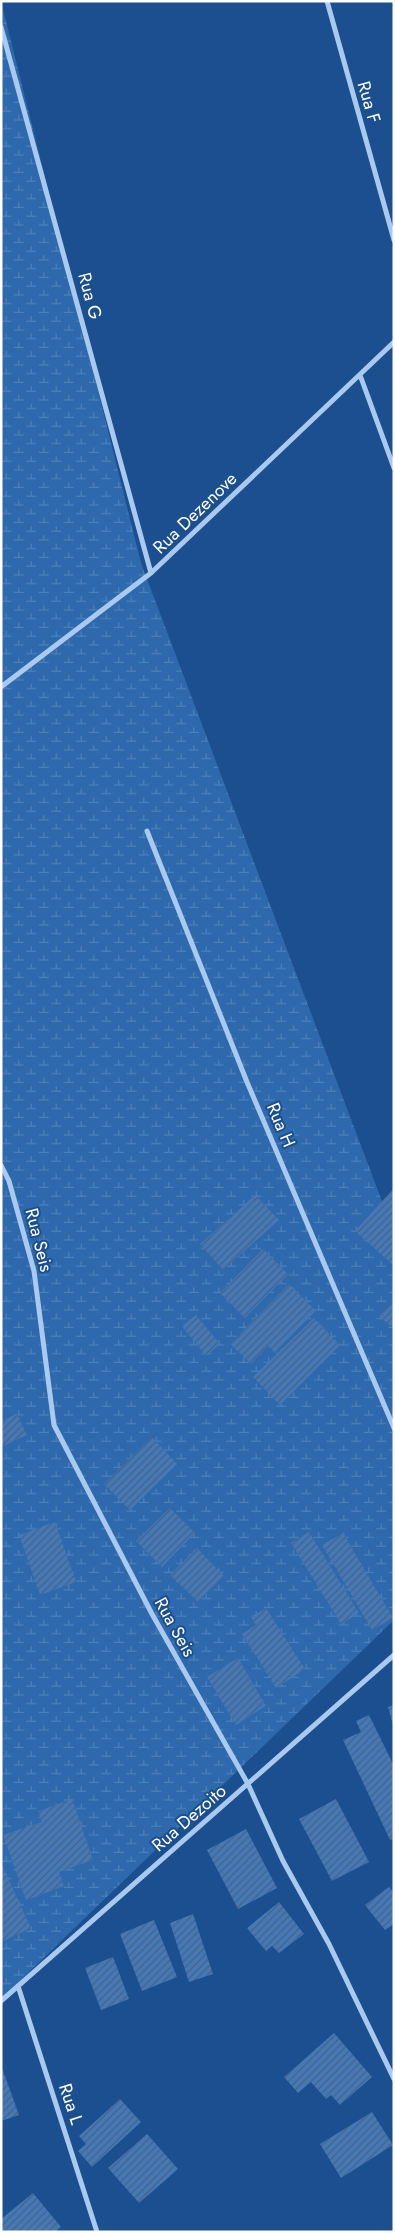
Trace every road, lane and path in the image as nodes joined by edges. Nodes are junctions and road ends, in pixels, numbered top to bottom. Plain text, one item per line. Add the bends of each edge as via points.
1 (327, 1) edge
2 (1, 27) edge
3 (394, 240) edge
4 (394, 342) edge
5 (360, 374) junction
6 (394, 468) edge
7 (151, 573) junction
8 (1, 687) edge
9 (147, 831) dead end
10 (1, 1165) edge
11 (394, 1428) edge
12 (394, 1655) edge
13 (248, 1784) junction
14 (18, 1986) junction
15 (1, 2001) edge
16 (394, 2079) edge
17 (97, 2232) edge

1 - 3 street, Rua F
2 - 7 street, Rua G
4 - 5 street, Rua Dezenove
5 - 6 street
5 - 7 street, Rua Dezenove
7 - 8 street, Rua Dezenove
9 - 11 street, Rua H via 247,1082
10 - 13 street, Rua Seis via 9,1181 34,1271 54,1425 152,1614
12 - 13 street, Rua Dezoito
13 - 14 street, Rua Dezoito
13 - 16 street, Rua Seis
14 - 15 street, Rua Dezoito
14 - 17 street, Rua L

